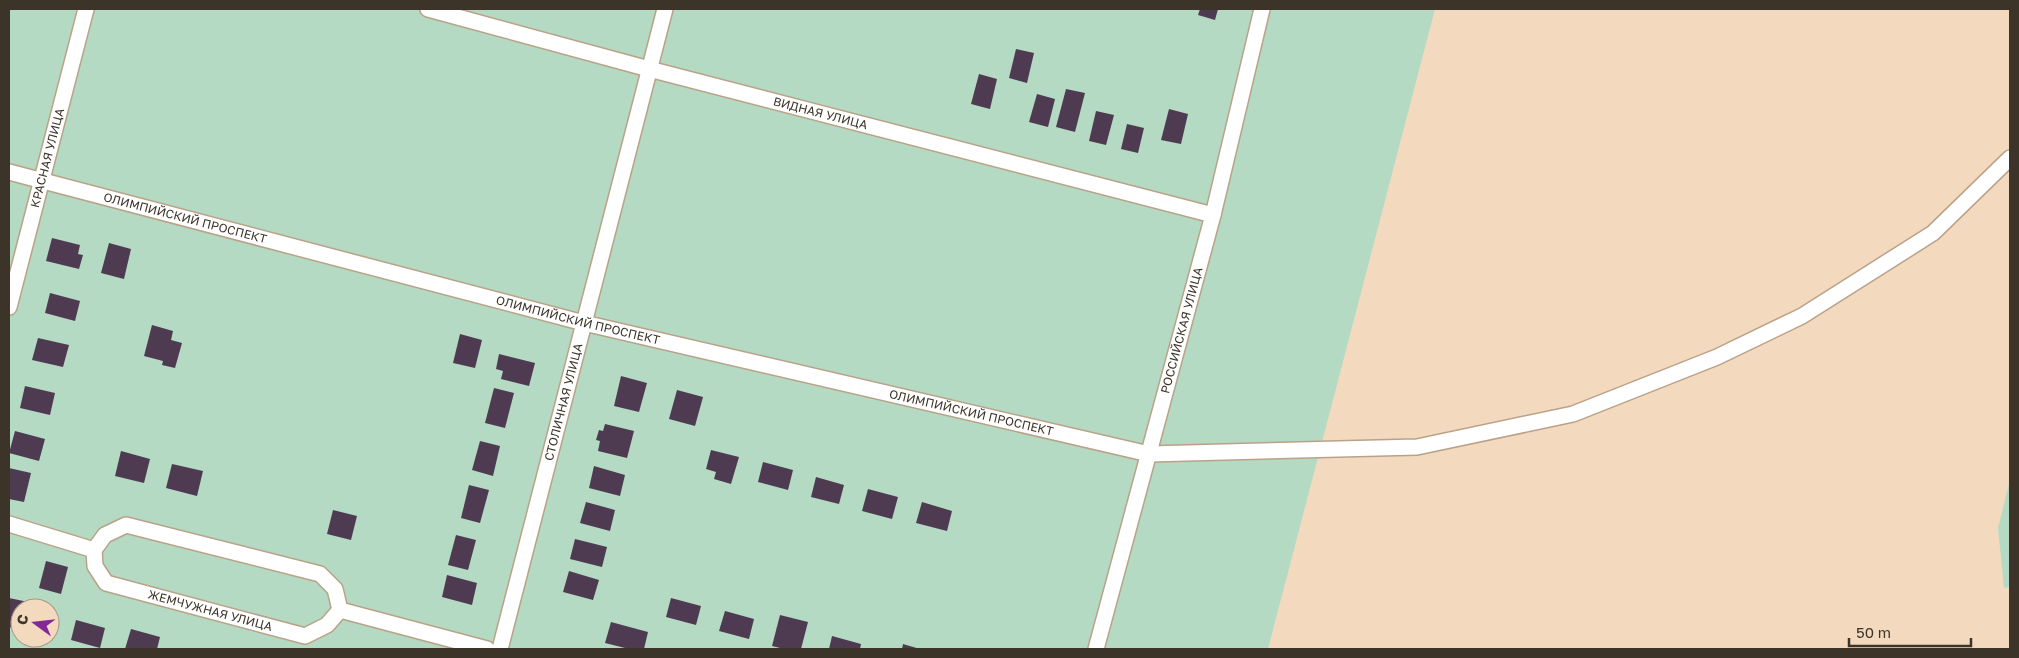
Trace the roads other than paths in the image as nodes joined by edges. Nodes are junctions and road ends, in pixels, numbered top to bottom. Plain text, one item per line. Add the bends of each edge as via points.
1 (86, 9) edge
2 (428, 9) edge
3 (665, 9) edge
4 (1262, 9) edge
5 (649, 69) junction
6 (2010, 158) edge
7 (9, 172) edge
8 (42, 180) junction
9 (1213, 215) junction
10 (9, 307) edge
11 (584, 323) junction
12 (1149, 454) junction
13 (9, 524) edge
14 (94, 550) junction
15 (340, 610) junction
16 (487, 649) edge
17 (500, 649) edge
18 (1096, 649) edge

1 - 8 street, КРАСНАЯ УЛИЦА
2 - 5 street, ВИДНАЯ УЛИЦА
3 - 5 street, СТОЛИЧНАЯ УЛИЦА
4 - 9 street, РОССИЙСКАЯ УЛИЦА
5 - 9 street, ВИДНАЯ УЛИЦА
5 - 11 street, СТОЛИЧНАЯ УЛИЦА
6 - 12 street, ОЛИМПИЙСКИЙ ПРОСПЕКТ via 1933,233 1802,316 1717,357 1573,414 1417,447
7 - 8 street, ОЛИМПИЙСКИЙ ПРОСПЕКТ
8 - 10 street, КРАСНАЯ УЛИЦА
8 - 11 street, ОЛИМПИЙСКИЙ ПРОСПЕКТ
9 - 12 street, РОССИЙСКАЯ УЛИЦА
11 - 12 street, ОЛИМПИЙСКИЙ ПРОСПЕКТ
11 - 17 street, СТОЛИЧНАЯ УЛИЦА
12 - 18 street, РОССИЙСКАЯ УЛИЦА
13 - 14 street
14 - 15 street via 105,535 126,525 320,574 335,589
14 - 15 street, ЖЕМЧУЖНАЯ УЛИЦА via 96,566 106,583 306,636 326,625
15 - 16 street

